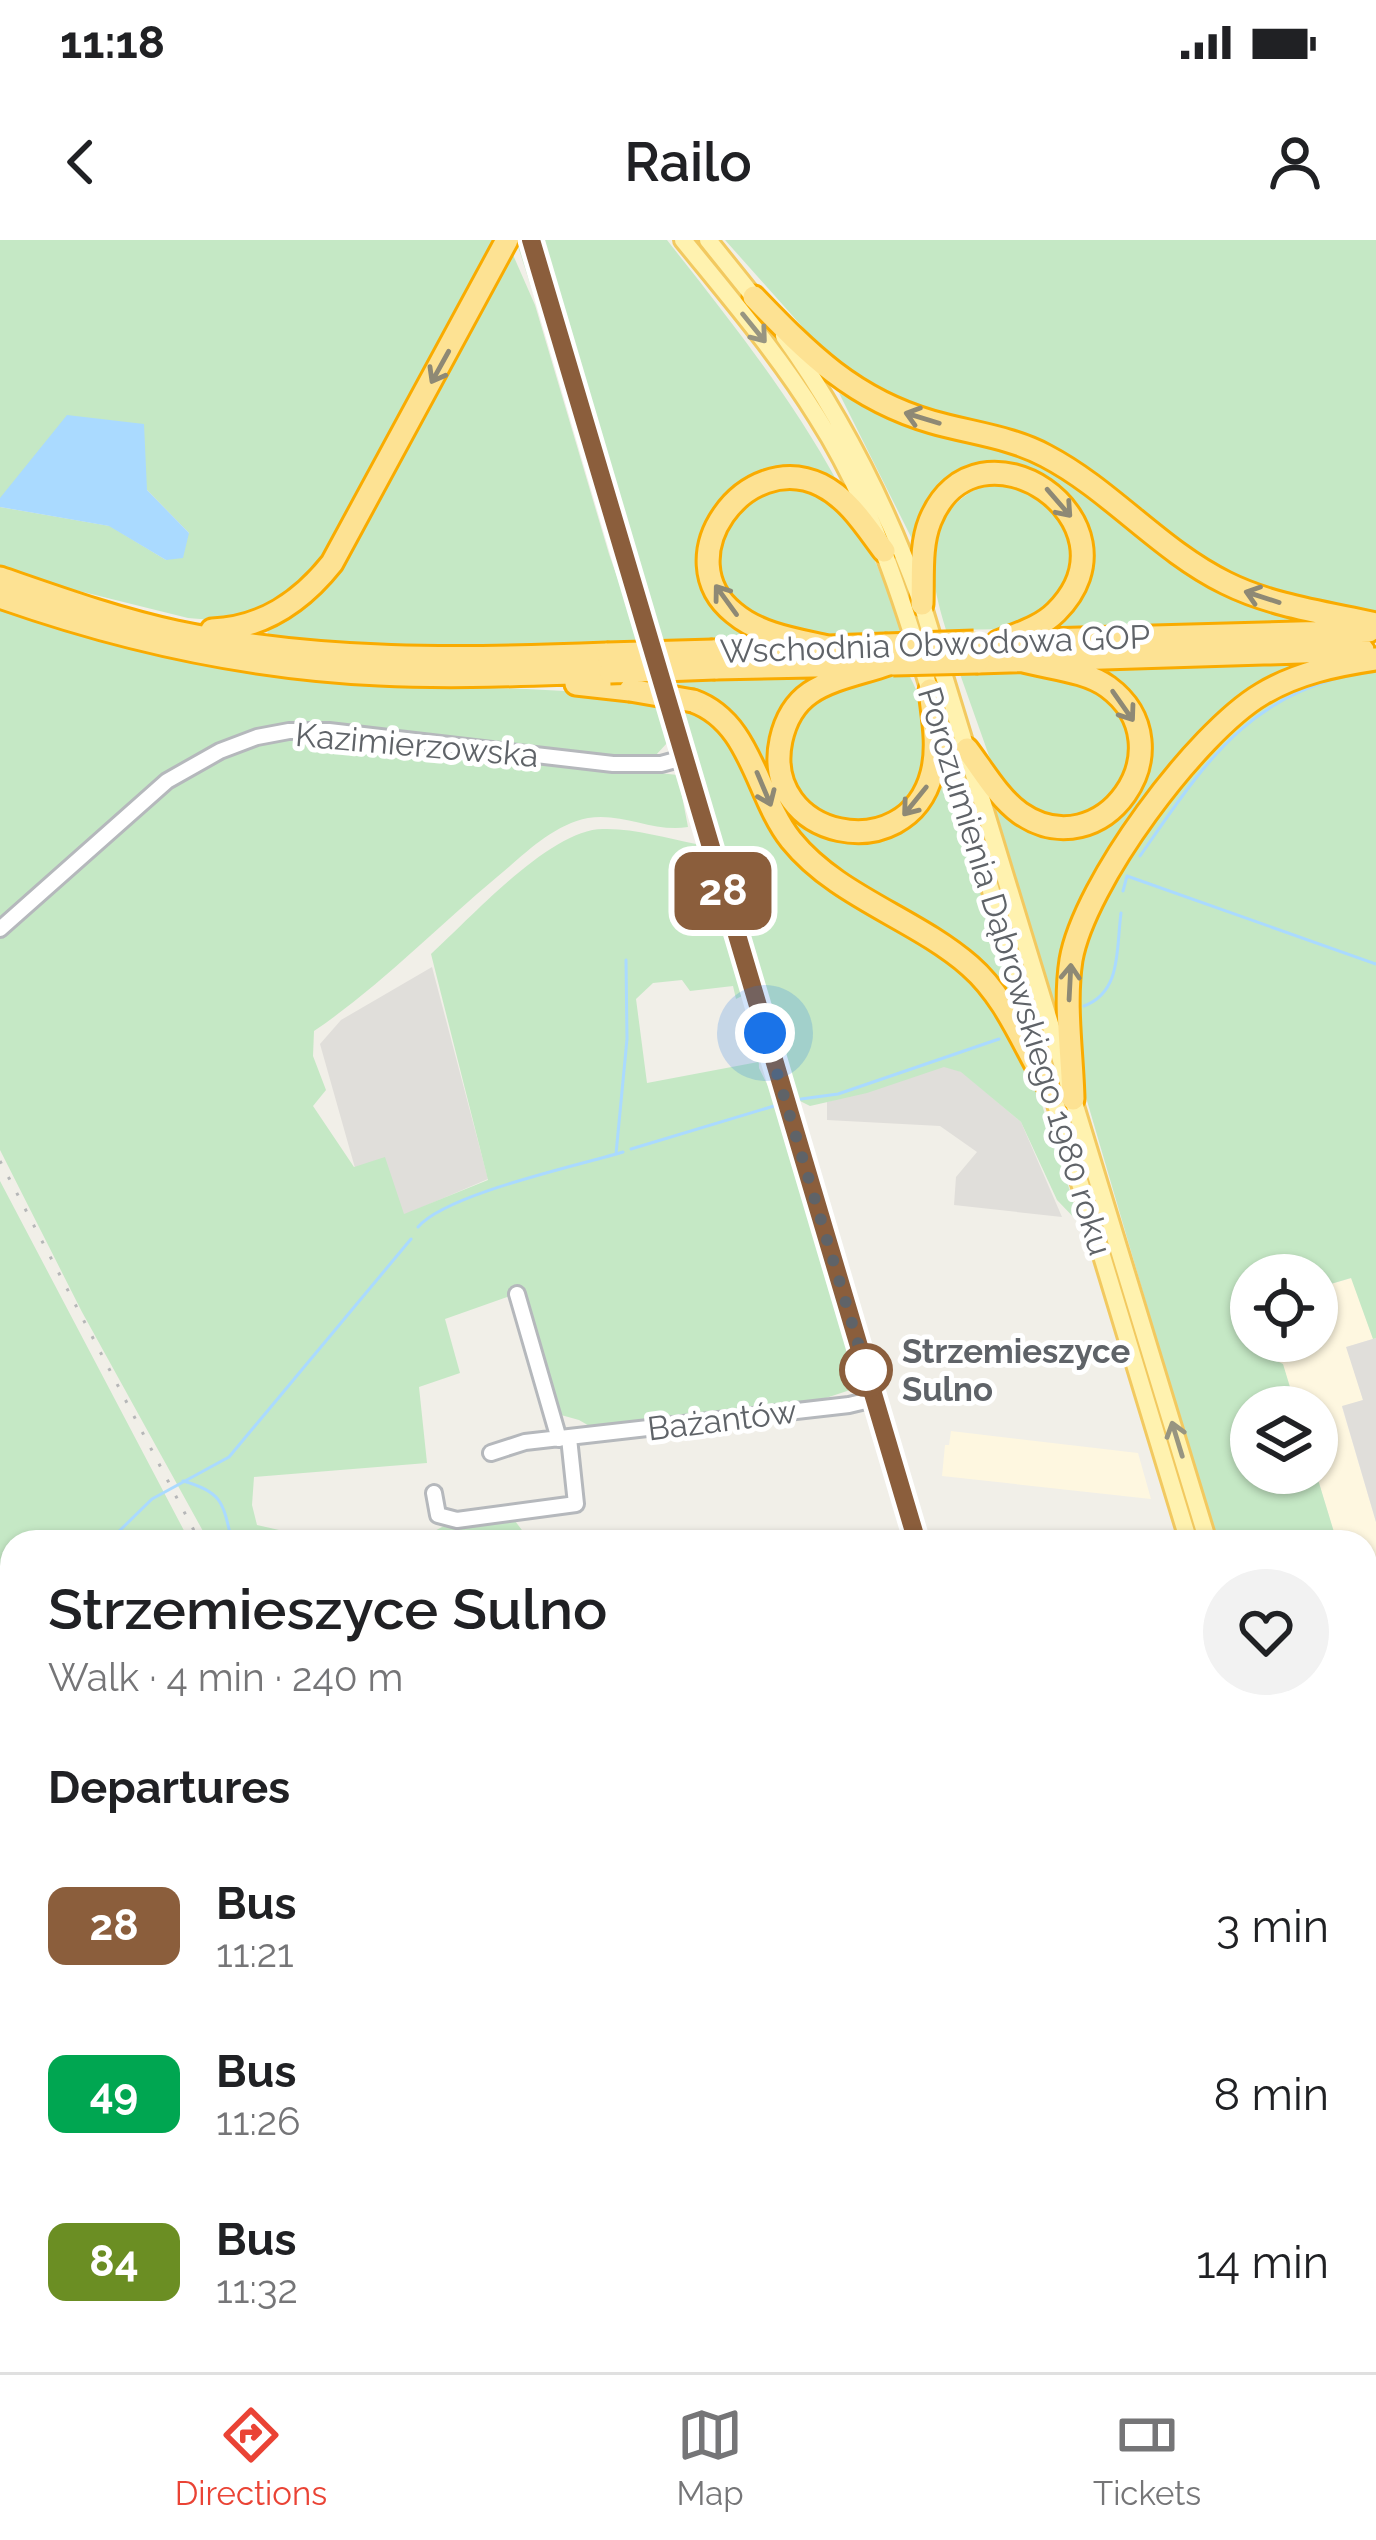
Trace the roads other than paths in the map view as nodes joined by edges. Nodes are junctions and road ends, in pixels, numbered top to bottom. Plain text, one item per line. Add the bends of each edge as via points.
1 (507, 240) edge
2 (531, 240) edge
3 (683, 240) edge
4 (709, 240) edge
5 (754, 297) junction
6 (884, 551) junction
7 (0, 578) edge
8 (0, 597) edge
9 (922, 604) junction
10 (1376, 627) edge
11 (176, 632) junction
12 (998, 642) junction
13 (829, 647) junction
14 (1376, 650) edge
15 (976, 652) junction
16 (889, 658) junction
17 (714, 659) junction
18 (1376, 659) edge
19 (1020, 660) junction
20 (608, 663) junction
21 (535, 674) junction
22 (930, 690) junction
23 (967, 749) junction
24 (683, 758) junction
25 (0, 929) edge
26 (1064, 1097) junction
27 (517, 1294) dead end
28 (874, 1399) junction
29 (564, 1439) junction
30 (491, 1453) dead end
31 (434, 1493) dead end
32 (913, 1530) edge
33 (1186, 1530) edge
34 (1204, 1530) edge

1 -> 11 highway via 323,574 269,617
2 - 24 street
3 -> 6 main road, Porozumienia Dąbrowskiego 1980 roku via 820,420
4 - 5 main road, Porozumienia Dąbrowskiego 1980 roku
5 - 9 main road, Porozumienia Dąbrowskiego 1980 roku via 850,437
10 -> 5 highway via 1223,582 1051,458 862,393 812,358
13 -> 6 highway via 777,635 728,608 710,565 719,519 752,487 806,480 842,500
6 - 22 main road, Porozumienia Dąbrowskiego 1980 roku
7 - 11 highway, Wschodnia Obwodowa GOP
8 - 21 highway, Wschodnia Obwodowa GOP via 162,646 273,665
9 -> 12 highway via 927,527 951,491 1002,473 1039,483 1074,521 1078,574 1055,613
9 - 23 main road, Porozumienia Dąbrowskiego 1980 roku
10 - 12 highway, Wschodnia Obwodowa GOP
11 - 20 highway, Wschodnia Obwodowa GOP via 381,658
12 - 15 highway, Wschodnia Obwodowa GOP
13 - 16 highway, Wschodnia Obwodowa GOP
13 - 17 highway, Wschodnia Obwodowa GOP
14 - 19 highway, Wschodnia Obwodowa GOP
15 - 16 highway, Wschodnia Obwodowa GOP, bridge
15 - 19 highway, Wschodnia Obwodowa GOP
16 - 17 highway, Wschodnia Obwodowa GOP
22 -> 16 highway via 935,756 917,804 862,833 812,818 787,792 780,770 790,715 811,692
17 - 20 highway, Wschodnia Obwodowa GOP, bridge
26 -> 18 highway via 1072,959 1086,914 1123,852 1229,716 1286,681
19 -> 23 highway via 1092,678 1122,701 1139,742 1127,794 1088,822 1036,821 1012,806
20 - 21 highway, Wschodnia Obwodowa GOP
21 -> 26 highway, bridge via 693,701 723,720 781,827 806,856 981,976
22 - 26 main road, Porozumienia Dąbrowskiego 1980 roku
23 - 26 main road, Porozumienia Dąbrowskiego 1980 roku
24 - 25 street, Kazimierzowska via 623,764 329,731 269,734 166,781
24 - 28 street
26 - 33 main road, Porozumienia Dąbrowskiego 1980 roku
34 -> 26 main road, Porozumienia Dąbrowskiego 1980 roku
27 - 29 street
28 - 29 street, Bażantów
28 - 32 street
29 - 30 street, Bażantów
29 - 31 street via 576,1504 457,1520 438,1515

